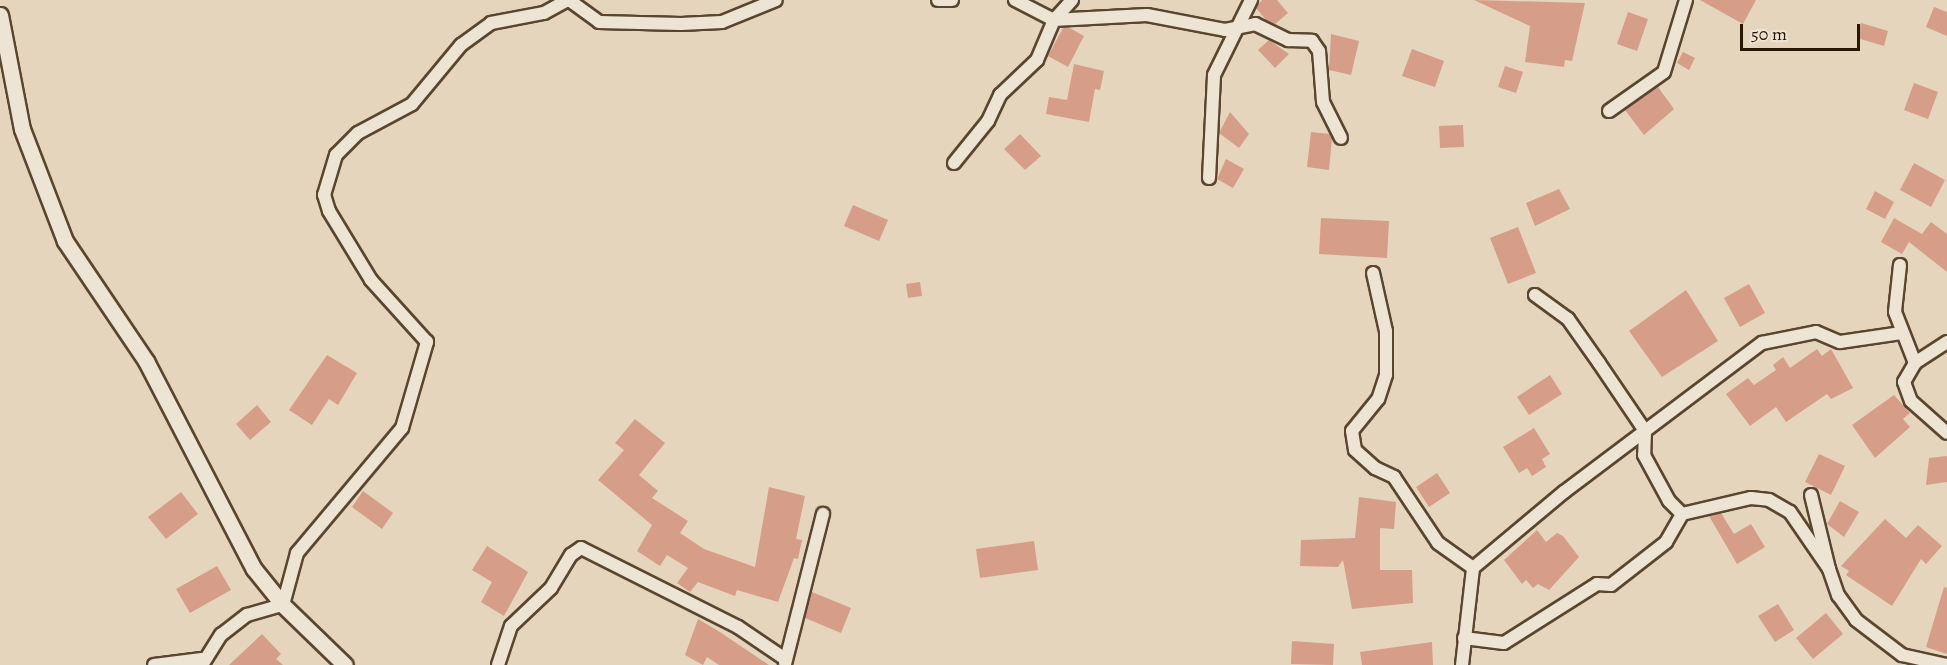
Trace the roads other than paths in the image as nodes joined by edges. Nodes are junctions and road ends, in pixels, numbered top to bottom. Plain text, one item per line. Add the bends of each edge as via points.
1 (568, 0) edge
2 (776, 0) edge
3 (938, 0) edge
4 (952, 0) edge
5 (1015, 0) edge
6 (1072, 0) edge
7 (1251, 0) edge
8 (1686, 0) edge
9 (0, 15) edge
10 (1054, 20) junction
11 (1235, 29) junction
12 (1609, 111) dead end
13 (1341, 138) dead end
14 (954, 163) dead end
15 (1209, 178) dead end
16 (1899, 265) dead end
17 (1373, 273) dead end
18 (1535, 295) dead end
19 (1901, 333) junction
20 (1947, 342) edge
21 (1915, 363) junction
22 (1644, 431) junction
23 (1947, 433) edge
24 (1811, 495) dead end
25 (823, 514) dead end
26 (1682, 514) junction
27 (1473, 568) junction
28 (1828, 569) junction
29 (283, 605) junction
30 (1464, 638) junction
31 (202, 662) edge
32 (785, 662) edge
33 (154, 665) edge
34 (345, 665) edge
35 (498, 665) edge
36 (1462, 665) edge
37 (1946, 665) edge

1 - 2 street via 599,22 681,24 722,22
1 - 29 street via 544,13 491,23 461,45 412,104 358,134 336,155 324,195 329,211 371,280 427,342 402,428 297,553
3 - 4 street
5 - 10 street
6 - 10 street
7 - 11 street
8 - 12 street via 1664,72
9 - 29 street via 22,129 65,242 146,361 230,528
10 - 11 street via 1147,15
10 - 14 street via 1037,60 1000,95 988,121
11 - 13 street via 1255,24 1288,40 1312,41 1319,51 1323,102
11 - 15 street via 1214,75
16 - 19 street via 1894,291
17 - 27 street via 1386,331 1386,375 1378,399 1352,431 1355,450 1375,468 1394,477 1438,543
18 - 22 street via 1568,319
19 - 21 street
19 - 22 street via 1840,342 1816,332 1762,343
20 - 21 street
21 - 23 street via 1904,382 1911,401
22 - 26 street via 1644,455 1669,501
22 - 27 street
24 - 28 street
25 - 32 street
26 - 28 street via 1751,498 1769,500 1790,512
26 - 30 street via 1666,543 1611,585 1597,584 1504,643
27 - 30 street
28 - 37 street via 1838,595 1880,641 1902,655
29 - 31 street via 247,615 221,634
29 - 34 street
30 - 36 street
31 - 33 street
32 - 35 street via 738,627 580,548 571,555 551,588 511,626

